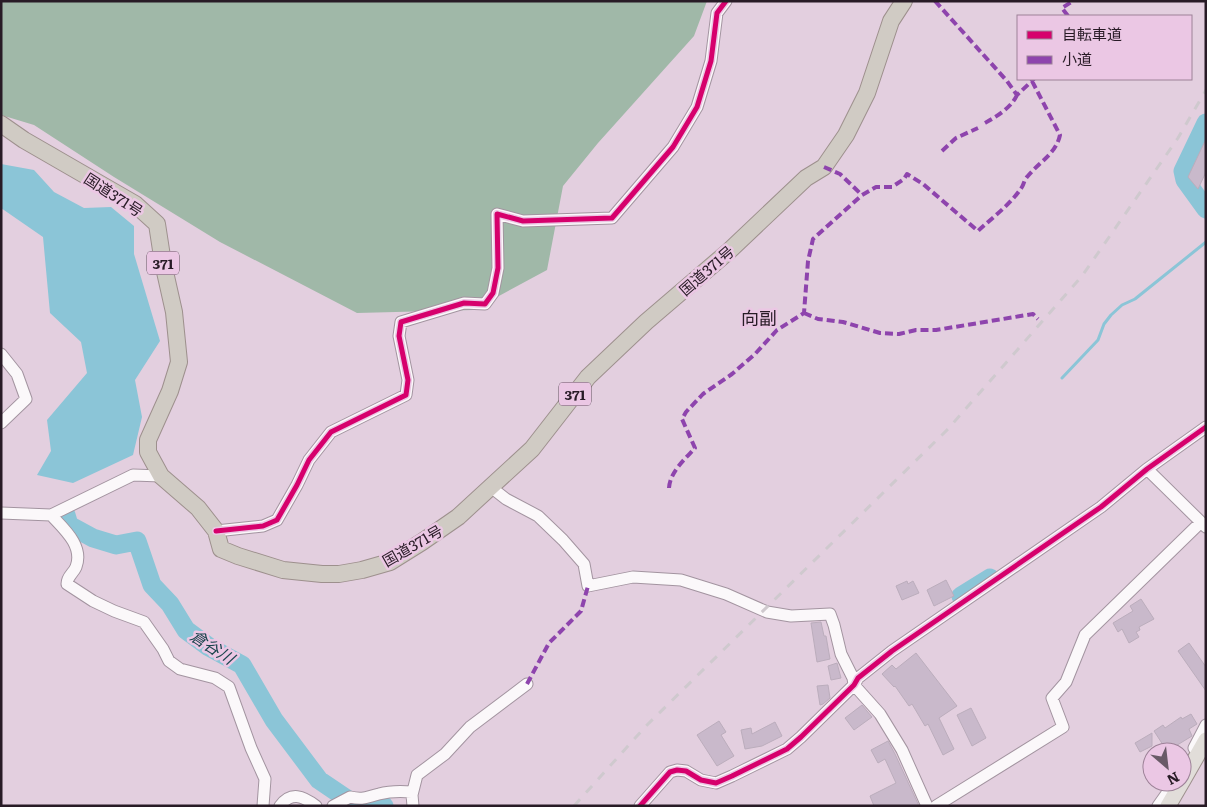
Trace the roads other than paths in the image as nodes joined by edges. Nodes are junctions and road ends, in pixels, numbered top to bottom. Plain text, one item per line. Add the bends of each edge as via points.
1 (726, 1) edge
2 (904, 1) edge
3 (1, 124) edge
4 (1, 354) edge
5 (1, 423) edge
6 (1206, 426) edge
7 (1147, 469) junction
8 (161, 476) junction
9 (492, 488) junction
10 (1, 513) edge
11 (51, 515) junction
12 (1203, 525) edge
13 (216, 531) junction
14 (527, 684) dead end
15 (854, 685) junction
16 (1206, 724) edge
17 (1206, 740) edge
18 (1192, 763) joint
19 (412, 792) junction
20 (1168, 792) edge
21 (1176, 792) edge
22 (336, 804) edge
23 (263, 806) edge
24 (280, 806) edge
25 (316, 806) edge
26 (413, 806) edge
27 (640, 806) edge
28 (926, 806) edge
29 (936, 806) edge
30 (1158, 806) edge
31 (1168, 806) edge

1 - 13 street via 717,13 711,61 697,107 673,147 612,218 523,221 497,214 498,268 493,294 484,304 464,302 401,322 399,336 408,380 406,395 331,432 309,460 277,520 263,526
2 - 9 highway, 国道371号 / 371 via 891,21 867,93 846,135 824,166 806,178 588,377 532,449
3 - 8 highway, 国道371号 / 371 via 135,204 157,224 174,312 179,362 148,440 148,452
4 - 5 street via 17,374 26,399
6 - 7 street
7 - 12 street
7 - 15 street via 1101,507 892,651 858,678
8 - 11 street via 134,475
8 - 13 highway, 国道371号 / 371 via 198,508
9 - 13 highway, 国道371号 / 371 via 422,542 390,562 362,570 322,574 283,570 221,549
9 - 15 street via 538,516 563,540 584,564 588,586 633,577 682,580 767,612 791,616 830,614
10 - 11 street
11 - 23 street via 78,550 76,566 67,584 93,601 144,622 169,661 180,669 215,678 230,687 265,779
12 - 29 street via 1085,636 1066,682 1052,698 1063,727
14 - 19 street via 470,727 445,754 417,775
15 - 27 street via 786,749 716,783 701,780 686,771 670,772
15 - 28 street via 880,714 902,750
16 - 18 street via 1194,748
17 - 18 main road
19 - 22 street via 395,791 361,800 350,796
19 - 26 street
20 - 30 street
21 - 31 main road
24 - 25 street via 295,796 305,797

